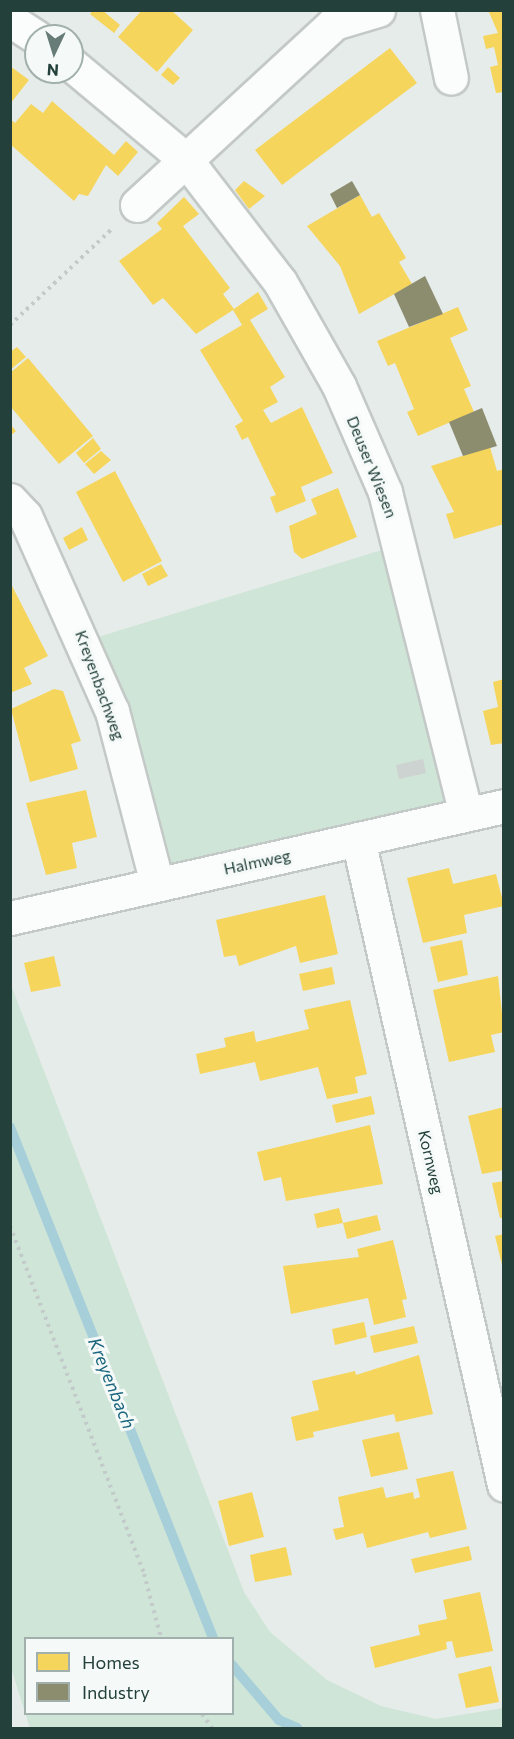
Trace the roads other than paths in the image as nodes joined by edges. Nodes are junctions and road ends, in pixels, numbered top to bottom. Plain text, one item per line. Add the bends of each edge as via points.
1 (378, 10) edge
2 (437, 10) edge
3 (10, 20) edge
4 (24, 30) edge
5 (84, 75) edge
6 (451, 78) dead end
7 (186, 160) junction
8 (137, 205) road end
9 (10, 500) edge
10 (504, 806) edge
11 (466, 814) junction
12 (358, 839) junction
13 (157, 884) junction
14 (10, 918) edge
15 (504, 1485) edge

1 - 7 street via 334,22
2 - 6 street
3 - 4 street
5 - 7 street, Deuser Wiesen
7 - 8 street
7 - 11 street, Deuser Wiesen via 280,282 339,386 381,482 408,571
9 - 13 street, Kreyenbachweg via 26,516 108,701
10 - 11 street, Halmweg
11 - 12 street, Halmweg
12 - 13 street, Halmweg
12 - 15 street, Kornweg
13 - 14 street, Halmweg

